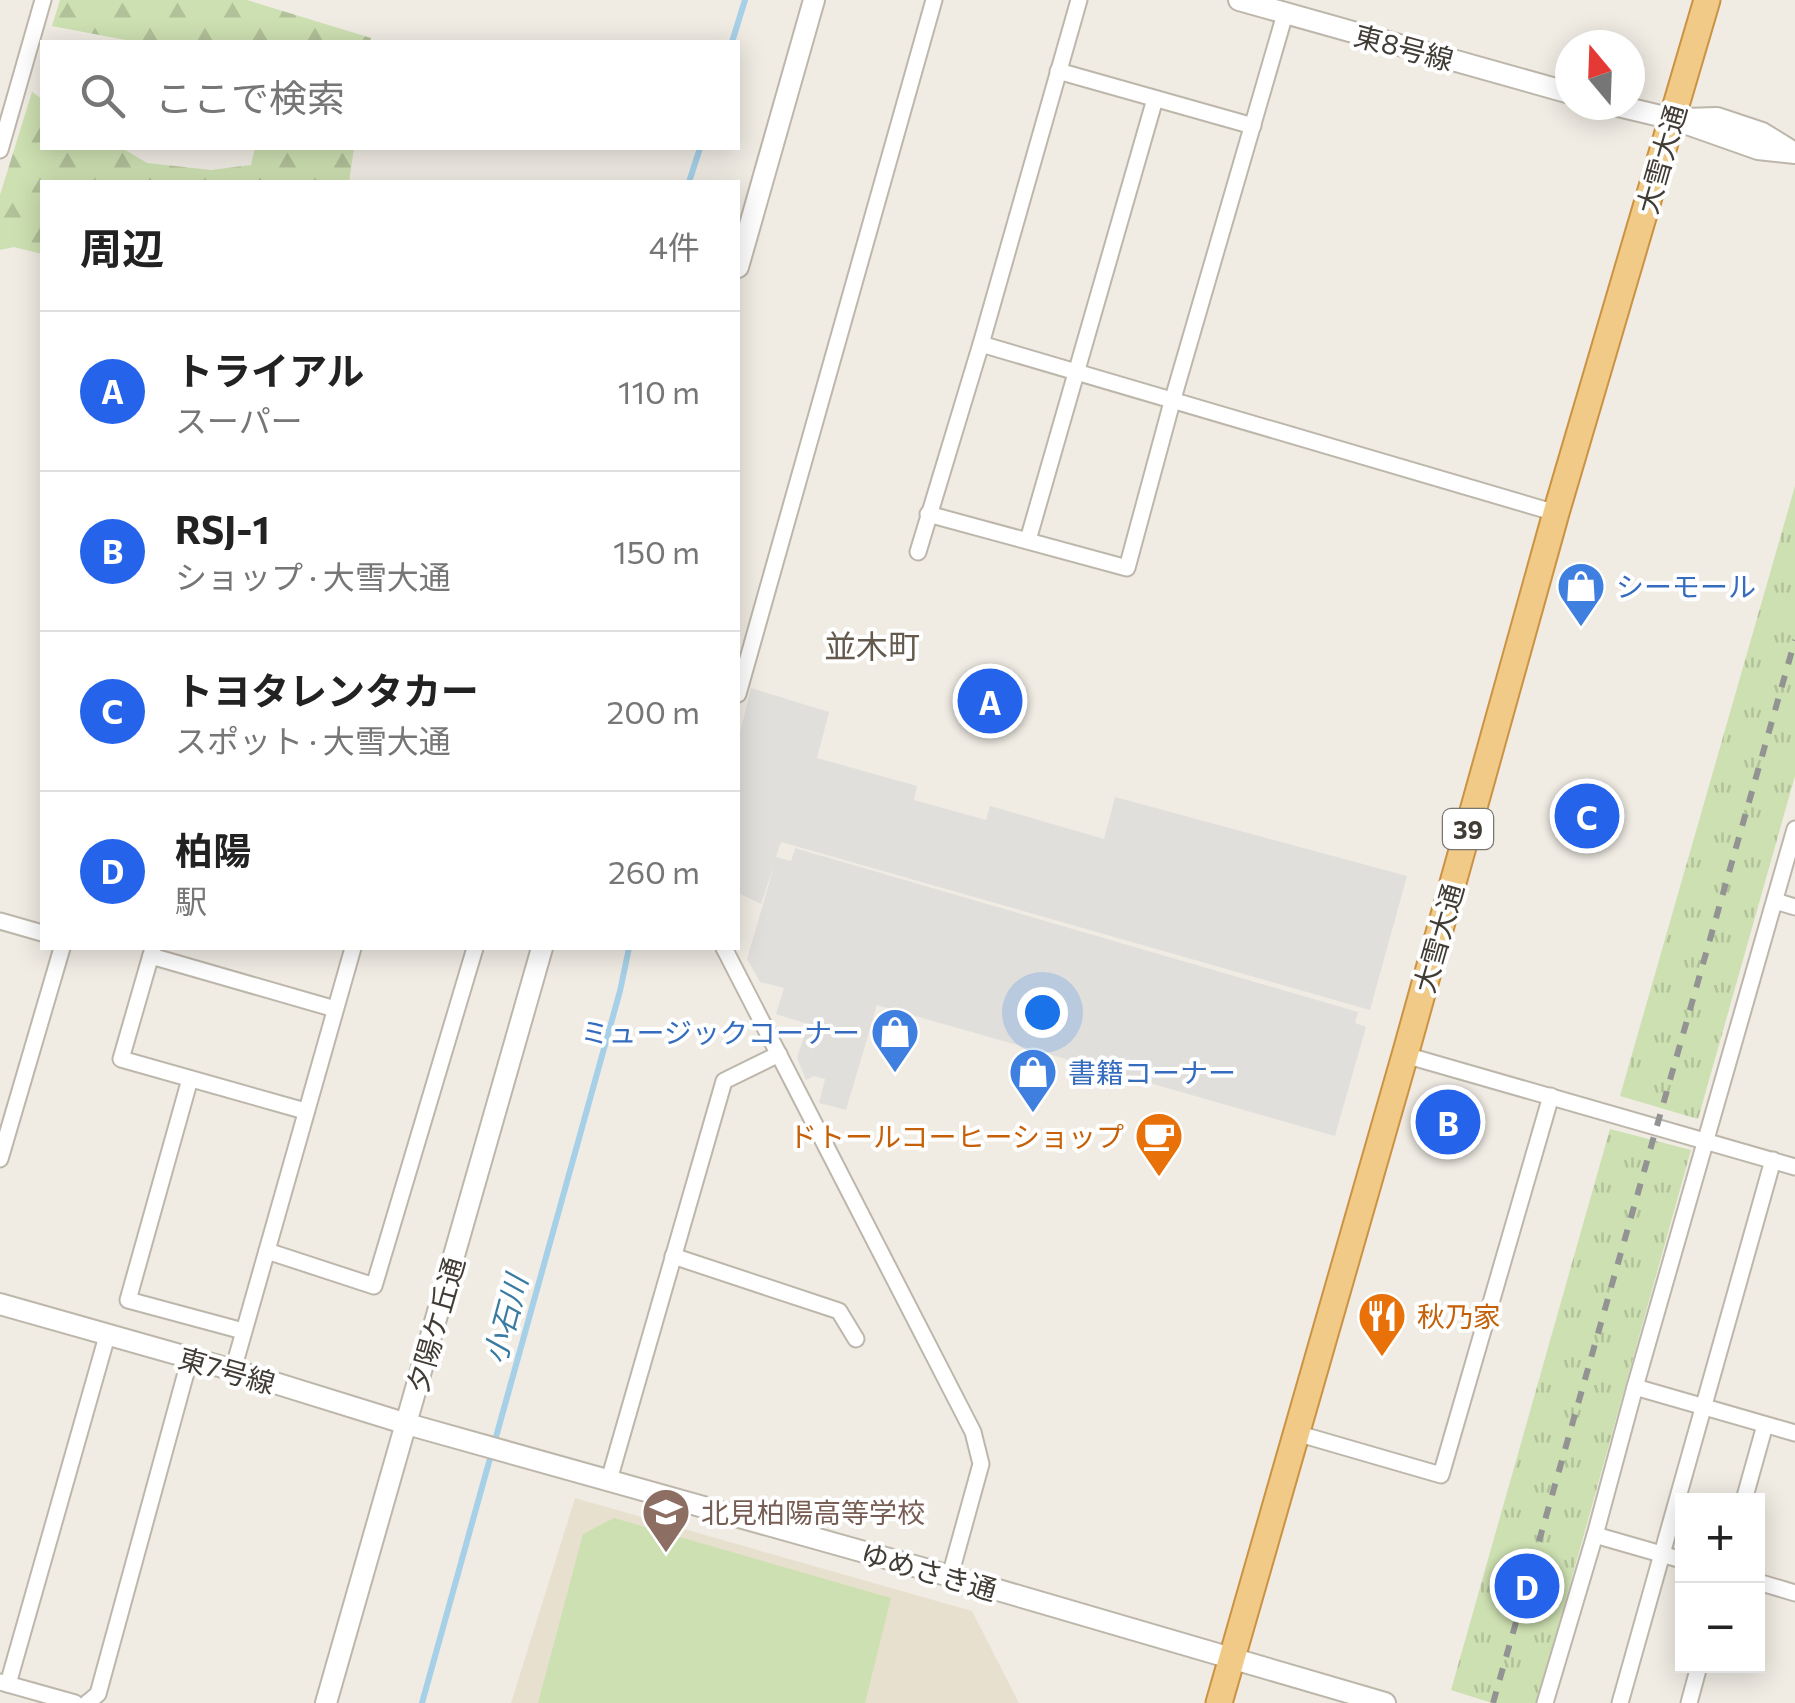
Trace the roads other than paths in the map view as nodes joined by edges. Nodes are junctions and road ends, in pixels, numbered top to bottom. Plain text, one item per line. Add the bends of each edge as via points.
1 (43, 0) edge
2 (814, 0) edge
3 (934, 0) edge
4 (1079, 0) edge
5 (1239, 0) edge
6 (1707, 0) edge
7 (1284, 14) junction
8 (1058, 70) junction
9 (1555, 89) edge
10 (1155, 98) junction
11 (1645, 112) edge
12 (1674, 119) junction
13 (1254, 126) junction
14 (0, 150) edge
15 (1794, 153) edge
16 (740, 260) edge
17 (981, 344) junction
18 (1075, 373) junction
19 (1172, 402) junction
20 (1556, 513) junction
21 (928, 514) junction
22 (1028, 540) junction
23 (918, 552) dead end
24 (740, 687) edge
25 (1795, 829) edge
26 (1775, 901) junction
27 (1795, 907) edge
28 (0, 921) edge
29 (40, 932) edge
30 (61, 950) edge
31 (352, 950) edge
32 (474, 950) edge
33 (541, 950) edge
34 (725, 950) edge
35 (152, 952) edge
36 (335, 1008) junction
37 (779, 1054) junction
38 (1405, 1055) junction
39 (190, 1080) junction
40 (1551, 1096) junction
41 (305, 1111) junction
42 (1706, 1140) junction
43 (0, 1159) edge
44 (1773, 1160) junction
45 (1795, 1167) edge
46 (267, 1251) junction
47 (674, 1256) junction
48 (0, 1304) edge
49 (243, 1331) junction
50 (107, 1336) junction
51 (856, 1339) dead end
52 (190, 1358) junction
53 (233, 1370) junction
54 (1635, 1387) junction
55 (1704, 1407) junction
56 (407, 1424) junction
57 (1764, 1425) junction
58 (1296, 1433) junction
59 (1795, 1433) edge
60 (453, 1436) joint
61 (609, 1480) junction
62 (1746, 1493) edge
63 (1595, 1535) junction
64 (1663, 1554) junction
65 (1675, 1558) edge
66 (950, 1576) junction
67 (1761, 1583) edge
68 (1795, 1593) edge
69 (1232, 1660) junction
70 (1697, 1673) edge
71 (4, 1683) edge
72 (74, 1703) edge
73 (87, 1703) edge
74 (326, 1703) edge
75 (1219, 1703) edge
76 (1385, 1703) edge
77 (1546, 1703) edge
78 (1620, 1703) edge
79 (1689, 1703) edge

1 - 14 street
2 - 16 street
3 - 24 street
4 - 8 street
5 - 7 street, 東8号線
6 - 12 highway, 大雪大通 / 39
7 - 9 street, 東8号線
7 - 13 street
8 - 10 street
8 - 17 street
10 - 13 street
10 - 18 street
11 - 12 street
12 - 15 street via 1758,148
12 - 20 highway, 大雪大通 / 39
13 - 19 street
17 - 18 street
17 - 21 street
18 - 19 street
18 - 22 street
19 - 20 street
19 - 22 street via 1127,568
20 - 38 highway, 大雪大通 / 39
21 - 22 street
21 - 23 street
25 - 26 street
26 - 27 street
26 - 42 street
28 - 29 street
30 - 43 street
31 - 36 street
32 - 46 street via 374,1286
33 - 56 street, 夕陽ケ丘通
34 - 37 street
35 - 36 street
35 - 39 street via 121,1058
36 - 41 street
37 - 47 street via 724,1081
37 - 66 street via 972,1432 981,1464
38 - 40 street
38 - 58 highway, 大雪大通 / 39
39 - 41 street
39 - 49 street via 128,1300
40 - 42 street
40 - 58 street via 1442,1475
41 - 46 street
42 - 44 street
42 - 54 street
44 - 45 street
44 - 55 street
46 - 49 street
47 - 51 street via 839,1311
47 - 61 street
48 - 50 street, 東7号線
49 - 53 street
50 - 52 street, 東7号線
50 - 71 street
52 - 53 street, 東7号線
52 - 73 street via 98,1694
53 - 56 street, 東7号線
54 - 55 street
54 - 63 street
55 - 57 street
55 - 64 street
56 - 60 street, 東7号線
56 - 74 street, 夕陽ケ丘通
57 - 59 street
57 - 62 street
58 - 69 highway, 大雪大通 / 39
60 - 61 street, ゆめさき通
61 - 66 street, ゆめさき通
63 - 64 street
63 - 77 street
64 - 65 street
64 - 78 street
66 - 69 street, ゆめさき通
67 - 68 street
69 - 75 highway, 大雪大通 / 39
69 - 76 street, ゆめさき通
70 - 79 street
71 - 72 street

